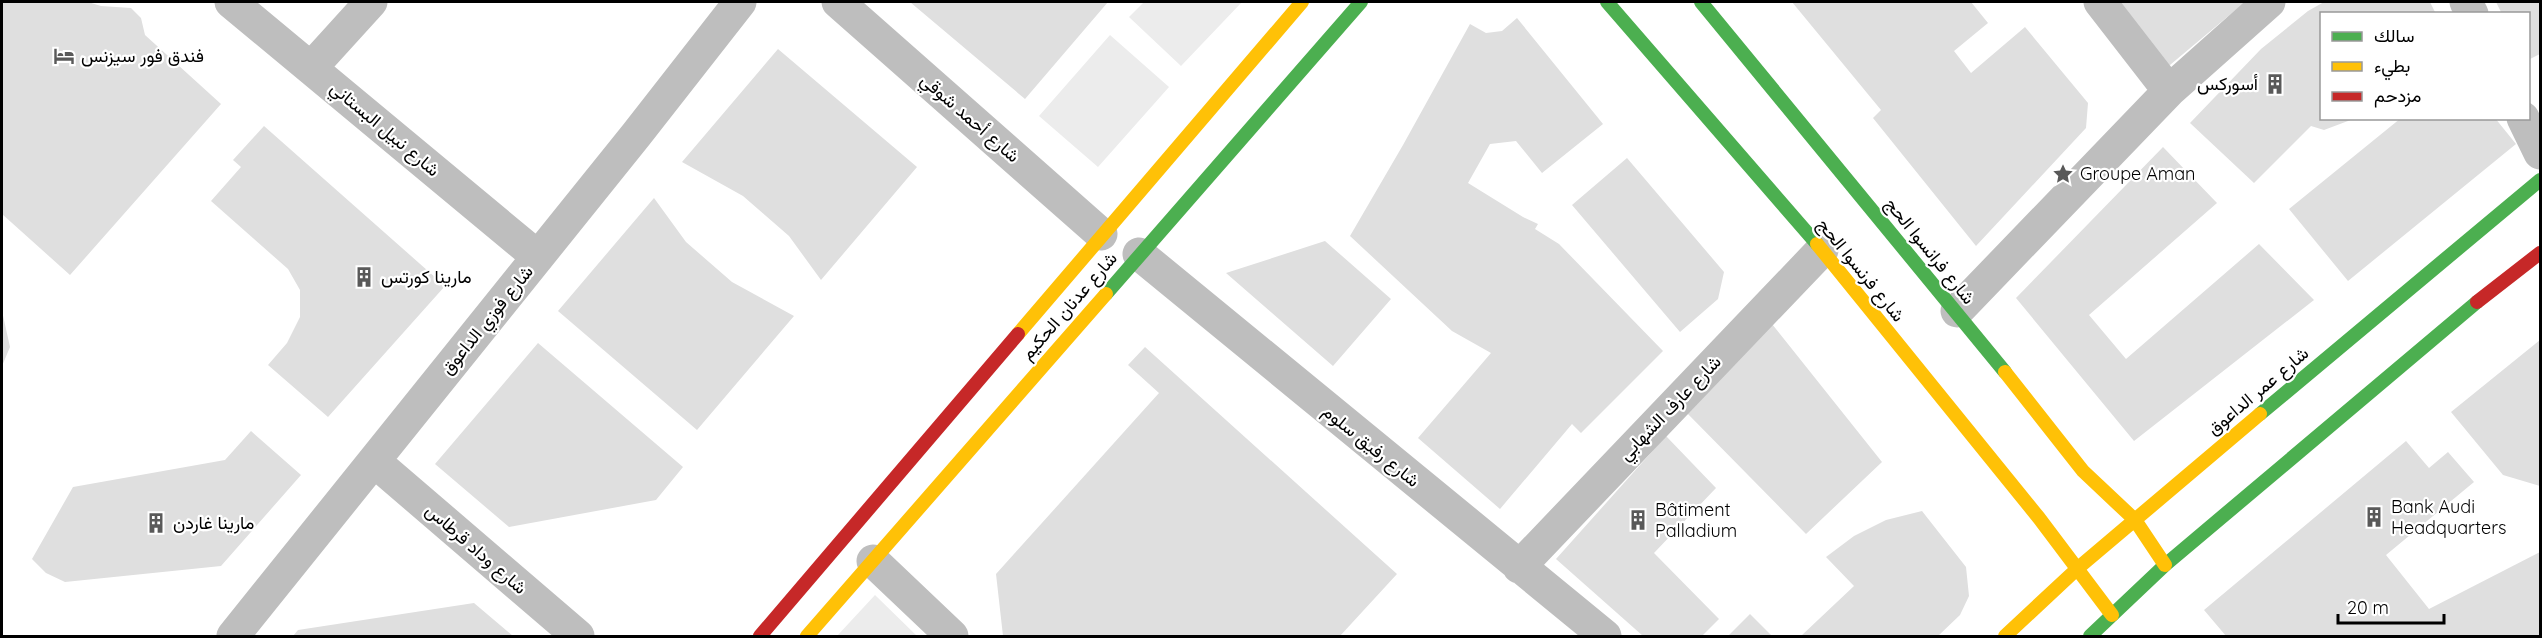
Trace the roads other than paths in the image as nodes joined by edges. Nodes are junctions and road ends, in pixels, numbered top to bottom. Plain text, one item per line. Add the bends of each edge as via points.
1 (231, 2) edge
2 (371, 2) edge
3 (740, 2) edge
4 (838, 2) edge
5 (1302, 2) edge
6 (1361, 2) edge
7 (1607, 2) edge
8 (1701, 2) edge
9 (2100, 2) edge
10 (2269, 2) edge
11 (311, 68) junction
12 (2169, 91) junction
13 (2524, 120) edge
14 (2541, 153) edge
15 (2541, 180) edge
16 (1101, 234) junction
17 (1822, 250) junction
18 (1139, 254) junction
19 (2541, 254) edge
20 (538, 257) junction
21 (1957, 311) junction
22 (374, 461) junction
23 (2134, 520) junction
24 (873, 561) junction
25 (2166, 566) junction
26 (1519, 567) junction
27 (2078, 568) junction
28 (2112, 615) junction
29 (233, 636) edge
30 (578, 636) edge
31 (760, 636) edge
32 (807, 636) edge
33 (952, 636) edge
34 (1605, 636) edge
35 (2005, 636) edge
36 (2090, 636) edge

1 - 11 street, شارع نبيل البستاني
2 - 11 street
3 - 20 street, شارع فوزي الداعوق
4 - 16 street, شارع أحمد شوقي
5 - 16 street, شارع عدنان الحكيم
6 - 18 street, شارع عدنان الحكيم
7 - 17 street, شارع فرنسوا الحج
8 - 21 street, شارع فرانسوا الحج
9 - 12 street
10 - 12 street
11 - 20 street, شارع نبيل البستاني
12 - 21 street
13 - 14 street
15 - 23 street, شارع عمر الداعوق
16 - 31 street, شارع عدنان الحكيم
17 - 26 street, شارع عارف الشهابي
17 - 27 street, شارع فرنسوا الحج
18 - 24 street, شارع عدنان الحكيم
18 - 26 street, شارع رفيق سلوم
19 - 25 street via 2490,291
20 - 22 street, شارع فوزي الداعوق
21 - 23 street, شارع فرانسوا الحج via 2084,471
22 - 29 street, شارع فوزي الداعوق
22 - 30 street, شارع وداد قرطاس
23 - 25 street, شارع فرانسوا الحج
23 - 27 street, شارع عمر الداعوق
24 - 32 street, شارع عدنان الحكيم
24 - 33 street
25 - 28 street
26 - 34 street, شارع رفيق سلوم
27 - 28 street, شارع فرنسوا الحج
27 - 35 street, شارع عمر الداعوق
28 - 36 street

